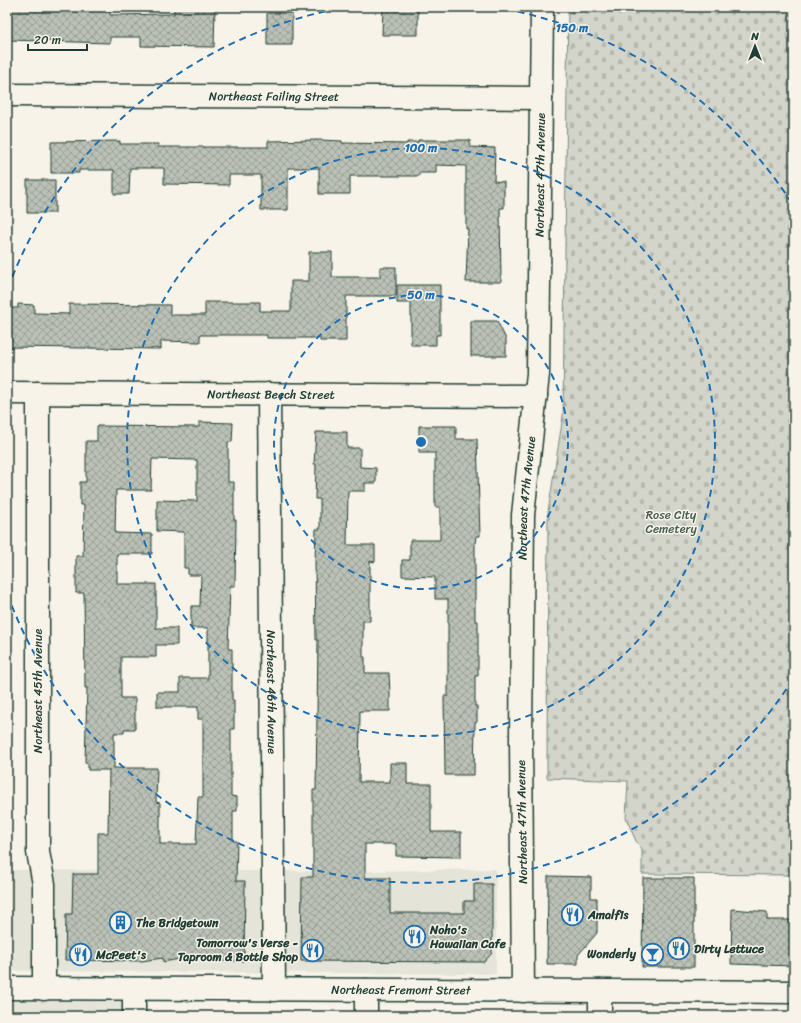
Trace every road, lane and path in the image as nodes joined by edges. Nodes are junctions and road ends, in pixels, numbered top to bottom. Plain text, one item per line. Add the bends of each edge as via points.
1 (542, 7) edge
2 (7, 95) edge
3 (541, 98) junction
4 (7, 392) edge
5 (38, 393) junction
6 (269, 394) junction
7 (536, 396) junction
8 (7, 988) edge
9 (44, 989) junction
10 (134, 989) junction
11 (274, 990) junction
12 (366, 990) junction
13 (524, 991) junction
14 (600, 991) junction
15 (794, 992) edge
16 (134, 1016) edge
17 (366, 1016) edge
18 (600, 1016) edge

1 - 3 street, Northeast 47th Avenue
2 - 3 street, Northeast Failing Street
3 - 7 street, Northeast 47th Avenue
4 - 5 street, Northeast Beech Street
5 - 6 street, Northeast Beech Street
5 - 9 street, Northeast 45th Avenue via 38,852 44,884
6 - 7 street, Northeast Beech Street
6 - 11 street, Northeast 46th Avenue
7 - 13 street, Northeast 47th Avenue via 523,515 521,739
8 - 9 street, Northeast Fremont Street
9 - 10 street, Northeast Fremont Street
10 - 11 street, Northeast Fremont Street
10 - 16 street
11 - 12 street, Northeast Fremont Street
12 - 13 street, Northeast Fremont Street
12 - 17 street
13 - 14 street, Northeast Fremont Street
14 - 15 street, Northeast Fremont Street
14 - 18 street

